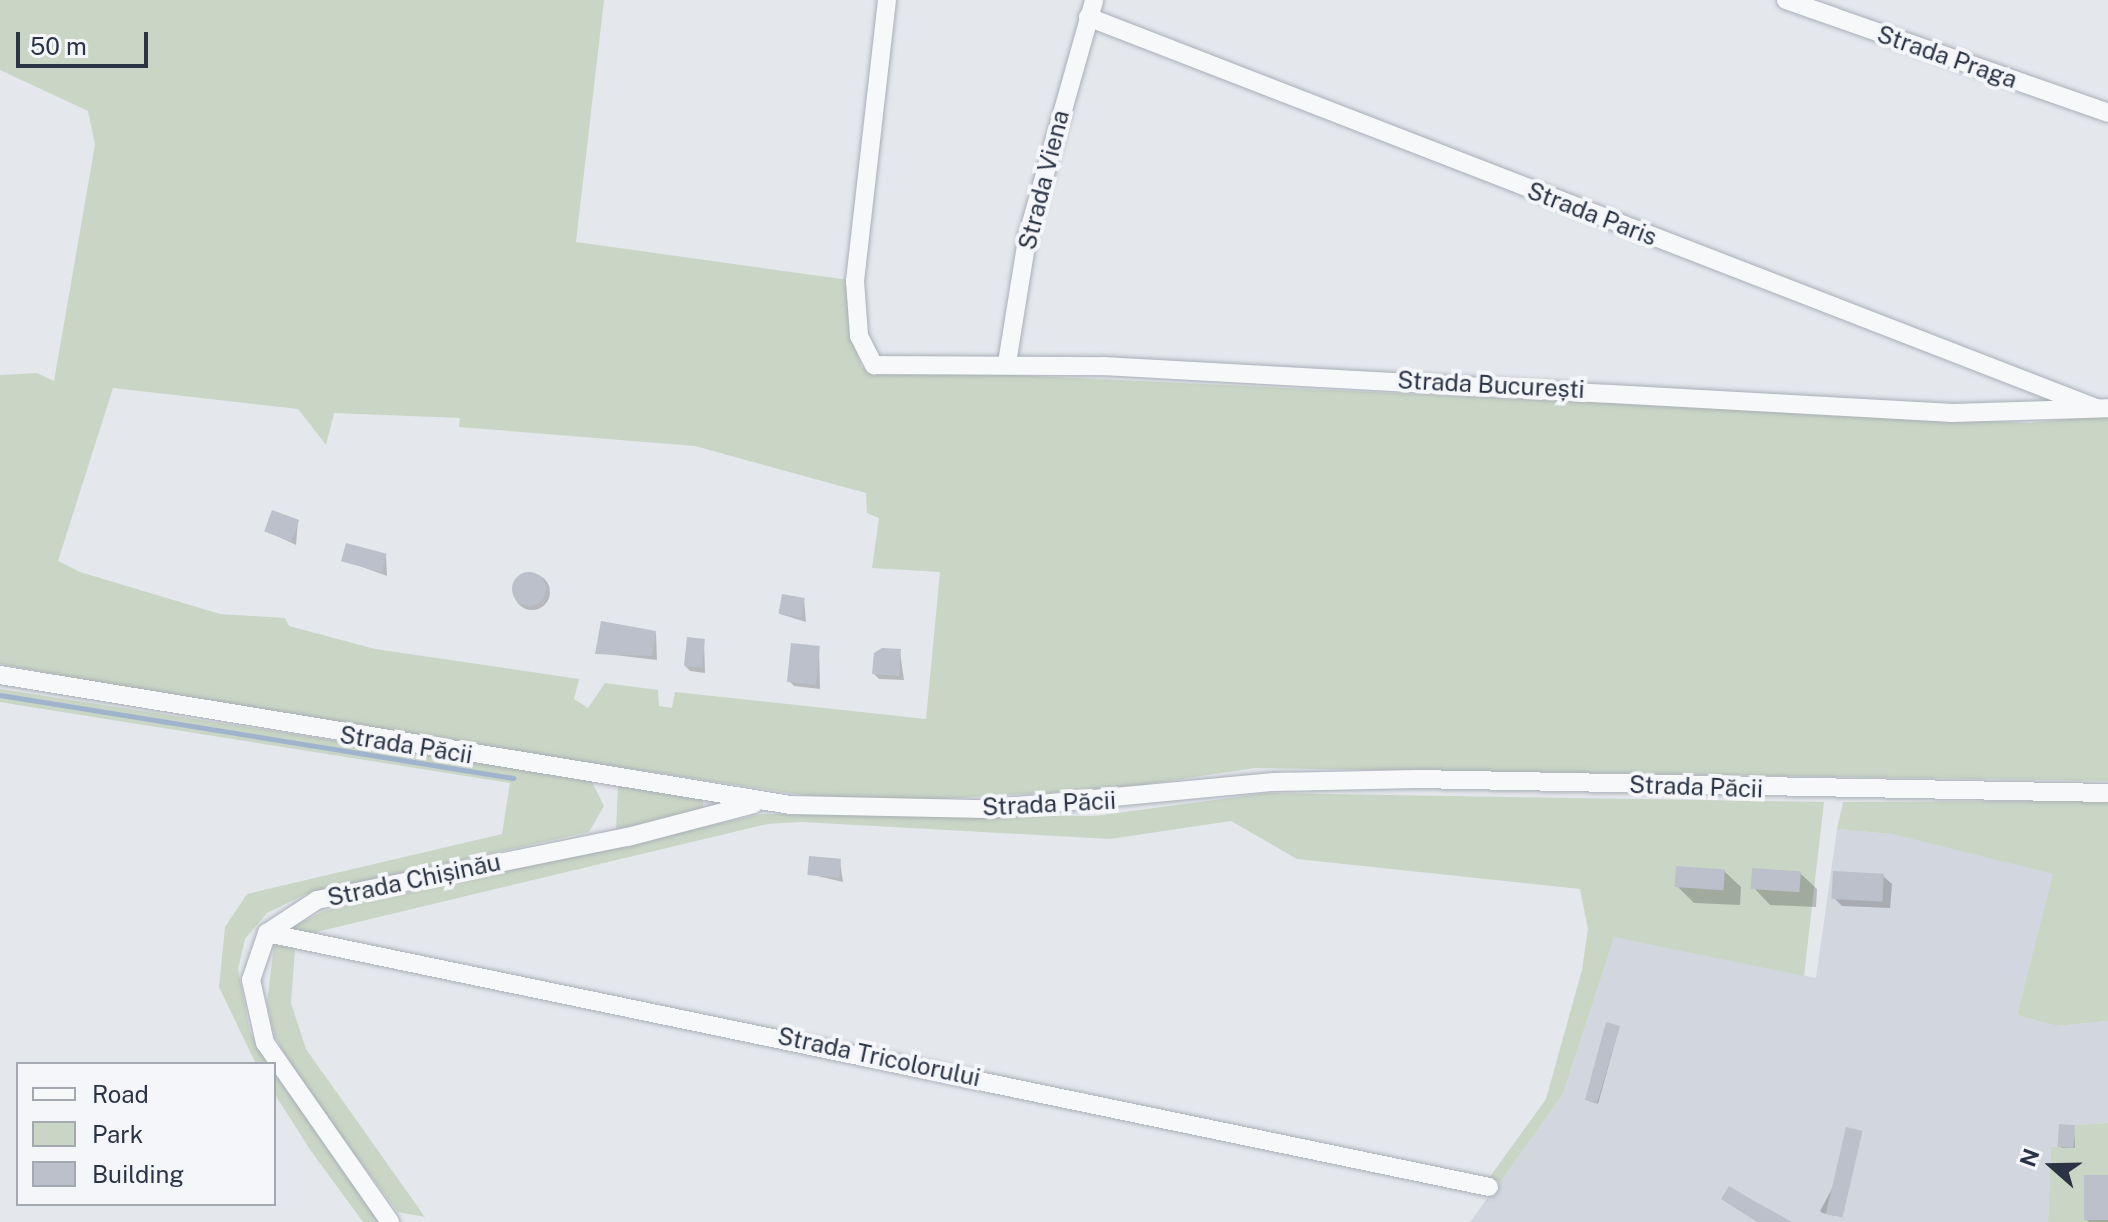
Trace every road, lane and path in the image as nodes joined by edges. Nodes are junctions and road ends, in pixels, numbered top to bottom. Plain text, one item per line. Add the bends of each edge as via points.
1 (887, 0) edge
2 (1786, 0) edge
3 (1091, 8) edge
4 (2108, 113) edge
5 (1007, 363) junction
6 (2103, 408) edge
7 (0, 675) edge
8 (2108, 793) edge
9 (757, 803) junction
10 (267, 933) junction
11 (1489, 1187) dead end
12 (389, 1220) edge
13 (407, 1222) edge

1 - 5 street, Strada București via 855,281 859,336 874,365
2 - 4 street, Strada Praga
3 - 5 street, Strada Viena via 1028,234
3 - 6 street, Strada Paris
5 - 6 street, Strada București via 1953,413
7 - 9 street, Strada Păcii
8 - 9 street, Strada Păcii via 1416,779 1274,782 987,809
9 - 10 street, Strada Chișinău via 628,837 317,900
10 - 11 street, Strada Tricolorului
10 - 12 street via 251,980 265,1043
12 - 13 street

